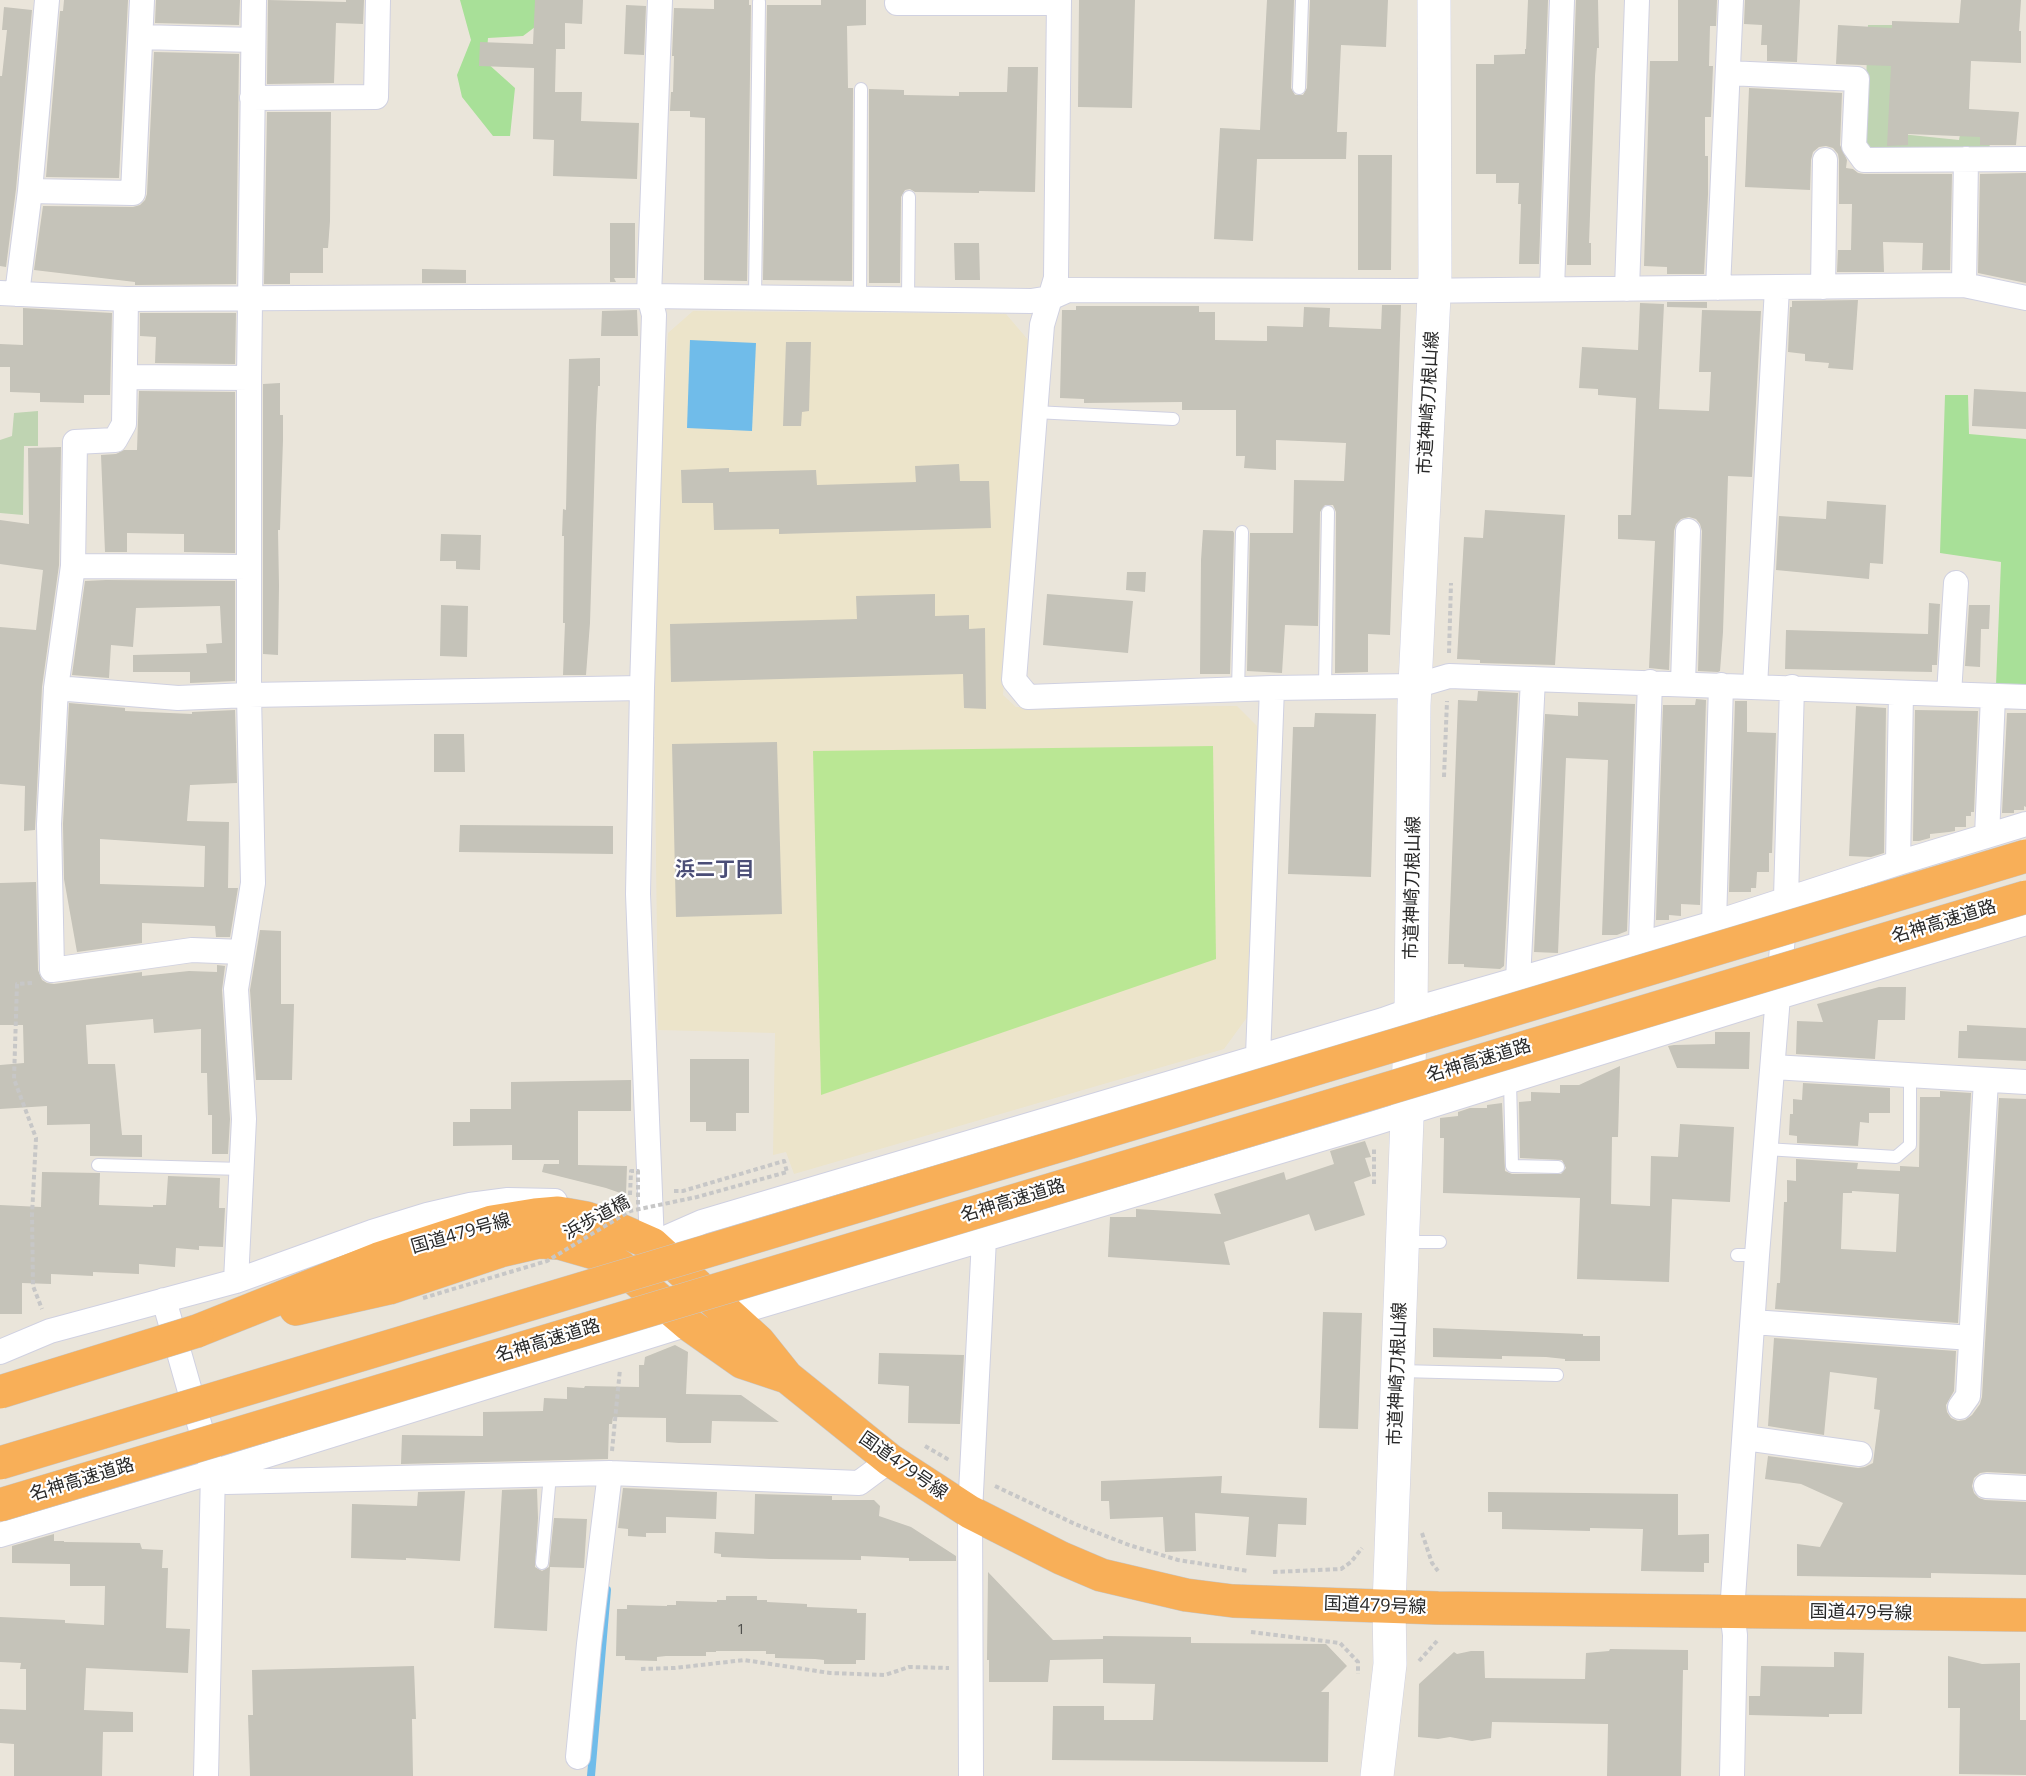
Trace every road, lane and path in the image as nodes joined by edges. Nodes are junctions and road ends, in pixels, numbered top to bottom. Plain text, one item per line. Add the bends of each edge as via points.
1 (47, 0) edge
2 (142, 0) edge
3 (254, 0) edge
4 (378, 0) edge
5 (660, 0) edge
6 (1302, 0) edge
7 (1434, 0) edge
8 (1562, 0) edge
9 (1637, 0) edge
10 (1731, 0) edge
11 (759, 2) dead end
12 (1059, 2) edge
13 (897, 3) dead end
14 (141, 37) junction
15 (253, 40) junction
16 (1728, 74) junction
17 (1299, 88) dead end
18 (861, 89) dead end
19 (252, 98) junction
20 (1966, 159) junction
21 (2026, 159) edge
22 (1825, 160) dead end
23 (30, 191) junction
24 (909, 197) dead end
25 (1964, 285) junction
26 (1823, 287) junction
27 (1718, 288) junction
28 (1777, 288) junction
29 (1552, 289) junction
30 (1628, 289) junction
31 (1434, 290) junction
32 (8, 293) edge
33 (649, 296) junction
34 (755, 297) junction
35 (1050, 298) junction
36 (2026, 298) edge
37 (126, 299) junction
38 (249, 299) junction
39 (860, 299) junction
40 (908, 300) junction
41 (125, 377) junction
42 (249, 378) junction
43 (1035, 412) junction
44 (1173, 419) dead end
45 (1328, 512) dead end
46 (1688, 531) dead end
47 (1242, 532) dead end
48 (73, 566) junction
49 (249, 567) junction
50 (1956, 583) dead end
51 (1533, 679) junction
52 (1650, 682) junction
53 (1683, 683) junction
54 (1721, 685) junction
55 (1415, 686) junction
56 (1755, 686) junction
57 (1325, 687) junction
58 (1792, 687) junction
59 (56, 688) junction
60 (642, 688) junction
61 (1272, 688) junction
62 (1238, 690) junction
63 (1901, 693) junction
64 (1949, 694) junction
65 (249, 695) junction
66 (1993, 696) junction
67 (2026, 697) edge
68 (2026, 824) edge
69 (1987, 836) junction
70 (2026, 856) edge
71 (1898, 863) junction
72 (2026, 897) edge
73 (1786, 898) junction
74 (1714, 922) junction
75 (2026, 923) edge
76 (1641, 943) junction
77 (242, 952) junction
78 (52, 970) junction
79 (1518, 980) junction
80 (1778, 998) junction
81 (1411, 1010) junction
82 (1258, 1056) junction
83 (1773, 1067) junction
84 (1910, 1075) junction
85 (1986, 1080) junction
86 (1510, 1081) junction
87 (2026, 1082) edge
88 (1407, 1113) junction
89 (1766, 1149) junction
90 (98, 1165) dead end
91 (1558, 1167) dead end
92 (242, 1169) junction
93 (640, 1199) junction
94 (984, 1239) junction
95 (1403, 1242) junction
96 (1440, 1242) dead end
97 (652, 1244) junction
98 (236, 1281) junction
99 (423, 1299) dead end
100 (164, 1300) junction
101 (729, 1315) junction
102 (1753, 1322) junction
103 (688, 1324) junction
104 (50, 1331) junction
105 (197, 1331) junction
106 (1971, 1338) junction
107 (622, 1344) junction
108 (0, 1352) edge
109 (1398, 1371) junction
110 (1557, 1375) dead end
111 (787, 1377) junction
112 (0, 1392) edge
113 (1960, 1407) dead end
114 (1744, 1438) junction
115 (921, 1444) dead end
116 (1860, 1454) dead end
117 (890, 1460) junction
118 (0, 1463) edge
119 (213, 1472) junction
120 (610, 1473) junction
121 (972, 1474) junction
122 (550, 1475) junction
123 (1986, 1486) dead end
124 (2026, 1488) edge
125 (0, 1504) edge
126 (970, 1512) junction
127 (0, 1535) edge
128 (542, 1563) dead end
129 (1341, 1569) dead end
130 (1258, 1572) dead end
131 (1270, 1572) dead end
132 (1389, 1606) junction
133 (1732, 1612) junction
134 (2026, 1615) edge
135 (1340, 1643) dead end
136 (641, 1669) dead end
137 (971, 1669) junction
138 (1358, 1679) dead end
139 (578, 1757) dead end
140 (206, 1776) edge
141 (971, 1776) edge
142 (1377, 1776) edge
143 (1732, 1776) edge

1 - 23 street
2 - 14 street
3 - 15 street
4 - 19 street via 376,97
5 - 33 street
6 - 17 lane
7 - 31 street, 市道神崎刀根山線
8 - 29 street
9 - 30 street
10 - 16 street
11 - 34 lane
12 - 13 street
12 - 35 street via 1056,278
14 - 15 street
14 - 23 street via 133,193
15 - 19 street
16 - 20 street via 1857,80 1854,146 1864,160
16 - 27 street
18 - 39 lane
19 - 38 street
20 - 21 street
20 - 25 street
22 - 26 street
23 - 32 street
24 - 40 lane
25 - 26 street
25 - 36 street
26 - 28 street
27 - 28 street
27 - 30 street
28 - 56 street
29 - 30 street
29 - 31 street
31 - 35 street via 1068,290
31 - 55 street, 市道神崎刀根山線
32 - 37 street
33 - 34 street
33 - 38 street
33 - 60 street via 654,315
34 - 39 street
35 - 40 street
35 - 43 street via 1042,325
37 - 38 street
37 - 41 street
38 - 42 street
39 - 40 street
41 - 42 street
41 - 48 street via 124,424 115,440 75,442
42 - 49 street
43 - 44 lane
43 - 62 street via 1014,680 1028,697
45 - 57 lane
46 - 53 street
47 - 62 lane
48 - 49 street
48 - 59 street
49 - 65 street
50 - 64 street
51 - 52 street
51 - 55 street via 1449,676
51 - 79 street
52 - 53 street
52 - 76 street
53 - 54 street
54 - 56 street
54 - 74 street
55 - 57 street
55 - 81 street, 市道神崎刀根山線
56 - 58 street
57 - 61 street
58 - 63 street
58 - 73 street
59 - 65 street via 178,698
59 - 78 street via 49,824
60 - 65 street
60 - 93 street via 638,894
61 - 62 street
61 - 82 street
63 - 64 street
63 - 71 street
64 - 66 street
65 - 77 street via 253,883
66 - 67 street
66 - 69 street
68 - 69 street
69 - 71 street
70 - 118 highway, bridge
71 - 73 street
72 - 125 highway, 名神高速道路, bridge
73 - 74 street
73 - 80 street
74 - 76 street
75 - 80 street
76 - 79 street
77 - 78 street via 192,950
77 - 92 street via 236,989 244,1119
78 - 104 path via 47,982 17,984 14,1079 36,1138 33,1286
79 - 81 street
80 - 83 street
80 - 86 street
81 - 82 street
81 - 88 street, 市道神崎刀根山線
82 - 97 street via 702,1222
83 - 84 street
83 - 89 street
84 - 85 street
84 - 89 lane via 1910,1145 1896,1157
85 - 87 street
85 - 106 street
86 - 88 street
86 - 91 lane via 1512,1166
88 - 94 street
88 - 95 street, 市道神崎刀根山線
89 - 102 street via 1747,1255
90 - 92 lane
92 - 98 street
93 - 93 path, bridge via 631,1171 638,1171
93 - 93 path, 浜歩道橋, bridge via 697,1197 787,1172 784,1161 683,1191
93 - 97 street
93 - 99 path, 浜歩道橋, bridge via 630,1211 547,1261
94 - 101 street
94 - 121 street
95 - 96 lane
95 - 109 street, 市道神崎刀根山線
97 - 98 street via 588,1208 548,1200 508,1200 427,1215
97 - 101 highway, 国道479号線
97 - 105 highway, 国道479号線 via 586,1218 558,1214 492,1222 378,1259
98 - 100 street
100 - 104 street
100 - 119 street
101 - 111 highway, 国道479号線 via 759,1342
102 - 106 street
102 - 114 street
103 - 105 highway, 国道479号線 via 601,1255 559,1243 539,1242 389,1288
103 - 107 street
103 - 111 highway, 国道479号線 via 742,1362
104 - 108 street
105 - 112 highway, 国道479号線, bridge
106 - 113 street via 1968,1396
107 - 119 street
107 - 120 path
109 - 110 lane
109 - 132 street, 市道神崎刀根山線
111 - 117 highway, 国道479号線
114 - 116 street
114 - 133 street
115 - 121 path
117 - 120 street via 859,1483
117 - 126 highway, 国道479号線
119 - 122 street via 226,1482
119 - 127 street
119 - 140 street
120 - 122 street
120 - 139 street
121 - 126 street
121 - 130 path via 1075,1524 1129,1545 1189,1562
122 - 128 lane
123 - 124 street
126 - 132 highway, 国道479号線 via 1061,1558 1139,1585 1233,1601
126 - 137 street
129 - 131 path
132 - 133 highway, 国道479号線
132 - 142 street, 市道神崎刀根山線 via 1390,1664
133 - 134 highway, 国道479号線
133 - 143 street
135 - 138 path via 1358,1662
136 - 137 path via 744,1660 830,1673 885,1675 909,1667
137 - 141 street

